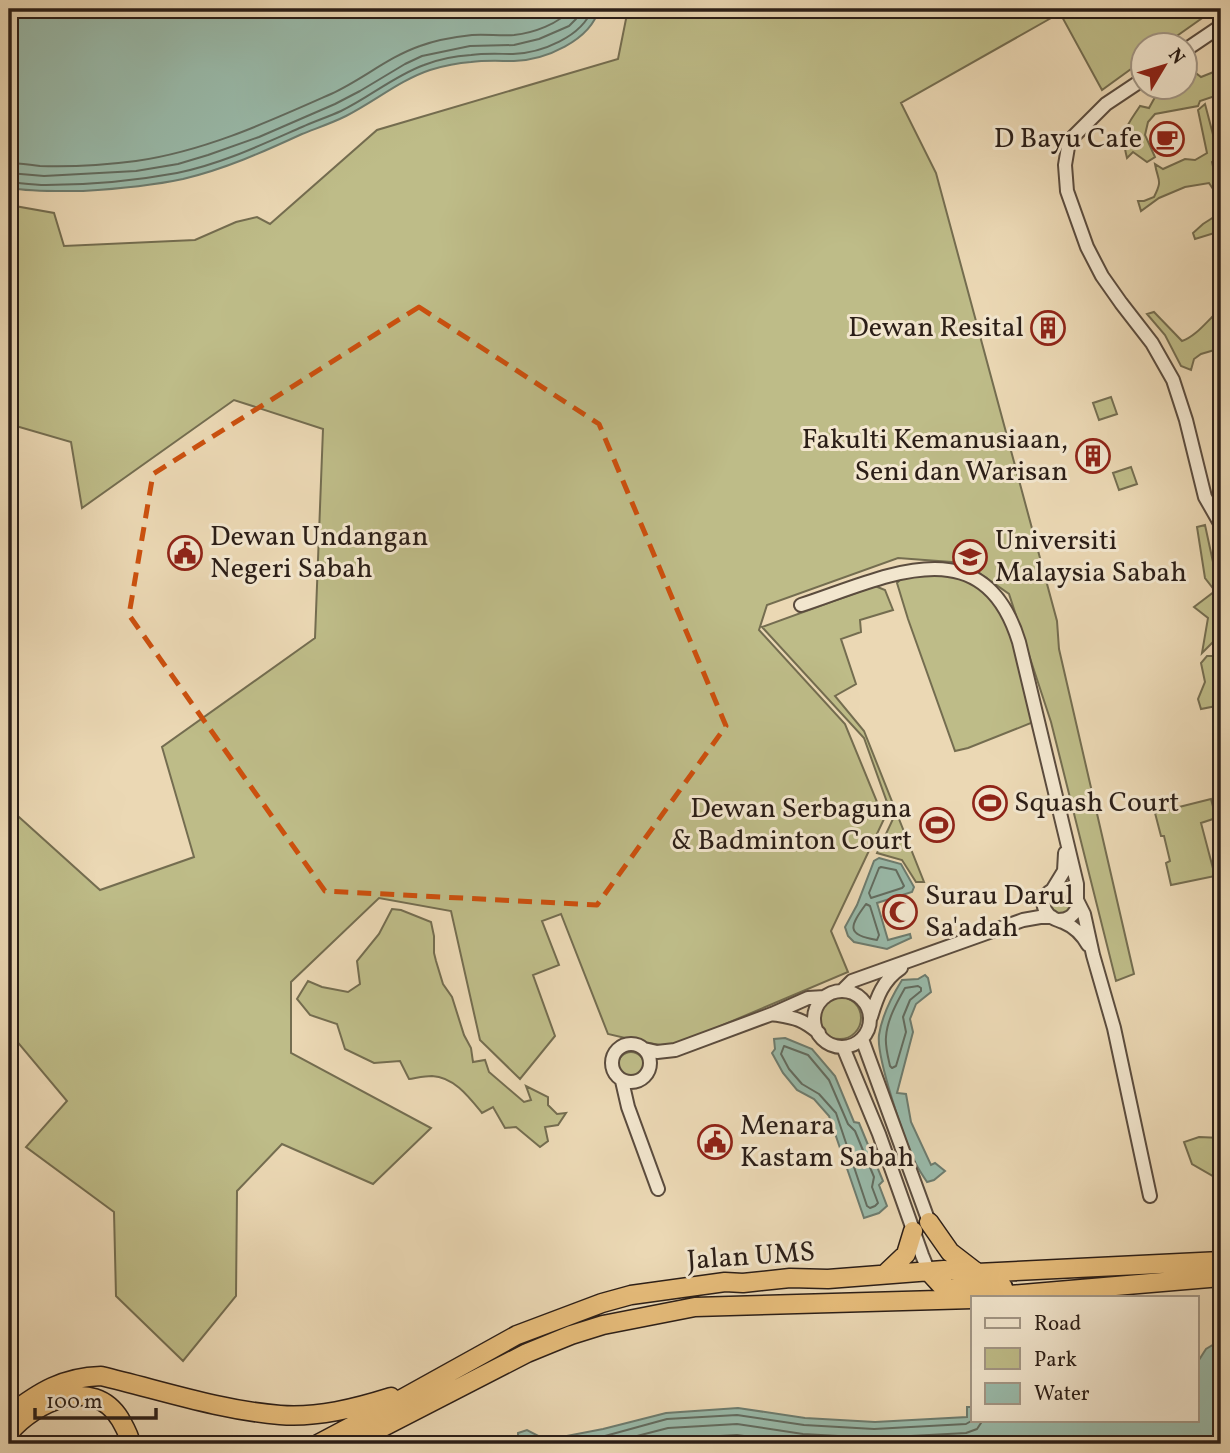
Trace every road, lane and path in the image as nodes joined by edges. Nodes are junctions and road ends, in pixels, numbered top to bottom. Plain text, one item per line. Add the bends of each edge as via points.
1 (1221, 26) edge
2 (1198, 42) edge
3 (1128, 90) edge
4 (1221, 524) edge
5 (802, 605) dead end
6 (1066, 843) junction
7 (1049, 893) junction
8 (1077, 900) junction
9 (1055, 919) junction
10 (1023, 920) junction
11 (1093, 955) junction
12 (913, 961) junction
13 (842, 991) junction
14 (825, 997) junction
15 (772, 1014) junction
16 (870, 1021) junction
17 (819, 1034) junction
18 (862, 1039) junction
19 (844, 1047) junction
20 (645, 1049) junction
21 (675, 1051) junction
22 (650, 1069) junction
23 (622, 1081) junction
24 (639, 1082) junction
25 (628, 1107) junction
26 (658, 1189) dead end
27 (1150, 1196) dead end
28 (921, 1227) junction
29 (1221, 1261) edge
30 (929, 1272) junction
31 (886, 1273) junction
32 (977, 1273) junction
33 (1221, 1277) edge
34 (1050, 1291) junction
35 (997, 1296) edge
36 (971, 1299) edge
37 (424, 1386) junction
38 (9, 1415) edge
39 (9, 1433) edge
40 (131, 1444) edge
41 (318, 1444) edge
42 (350, 1444) edge

1 - 2 street
3 - 4 street via 1106,104 1073,137 1065,165 1067,191 1102,276 1150,340 1173,380 1205,497
5 - 6 street via 917,569 940,568 988,587 1002,603 1016,633
6 - 7 street via 1064,870
6 - 8 street
7 - 8 street via 1066,888
7 - 9 street via 1046,911
7 - 10 street
8 - 9 street via 1072,916
8 - 11 street
9 - 10 street
9 - 11 street via 1072,926
10 - 12 street
11 - 27 street via 1114,1028
12 - 13 street via 852,981
12 - 16 street via 889,978
13 - 14 street
13 - 16 street via 863,1000
14 - 15 street via 808,998
14 - 17 street via 815,1017
15 - 17 street via 797,1018
15 - 21 street
16 - 18 street
17 - 19 street
18 - 19 street
18 - 28 street
19 - 28 street
20 - 21 street
20 - 22 street
20 - 23 street via 636,1044 618,1048 612,1063
21 - 22 street
22 - 24 street
23 - 24 street
23 - 25 street
24 - 25 street
25 - 26 street
28 - 30 street
28 - 31 highway via 906,1254
28 - 32 highway
29 - 32 highway, Jalan UMS
30 - 31 highway, Jalan UMS
30 - 32 highway, Jalan UMS
30 - 34 highway via 948,1289 1017,1286
31 - 37 highway, Jalan UMS via 725,1282 631,1295 517,1335
33 - 34 highway
34 - 35 highway
36 - 42 highway, Jalan UMS via 695,1307 603,1325 527,1353
37 - 38 highway via 338,1411 282,1415 232,1408 101,1376 83,1377 54,1385
37 - 41 highway, Jalan UMS
39 - 40 highway via 18,1422 56,1401 88,1395 117,1414

